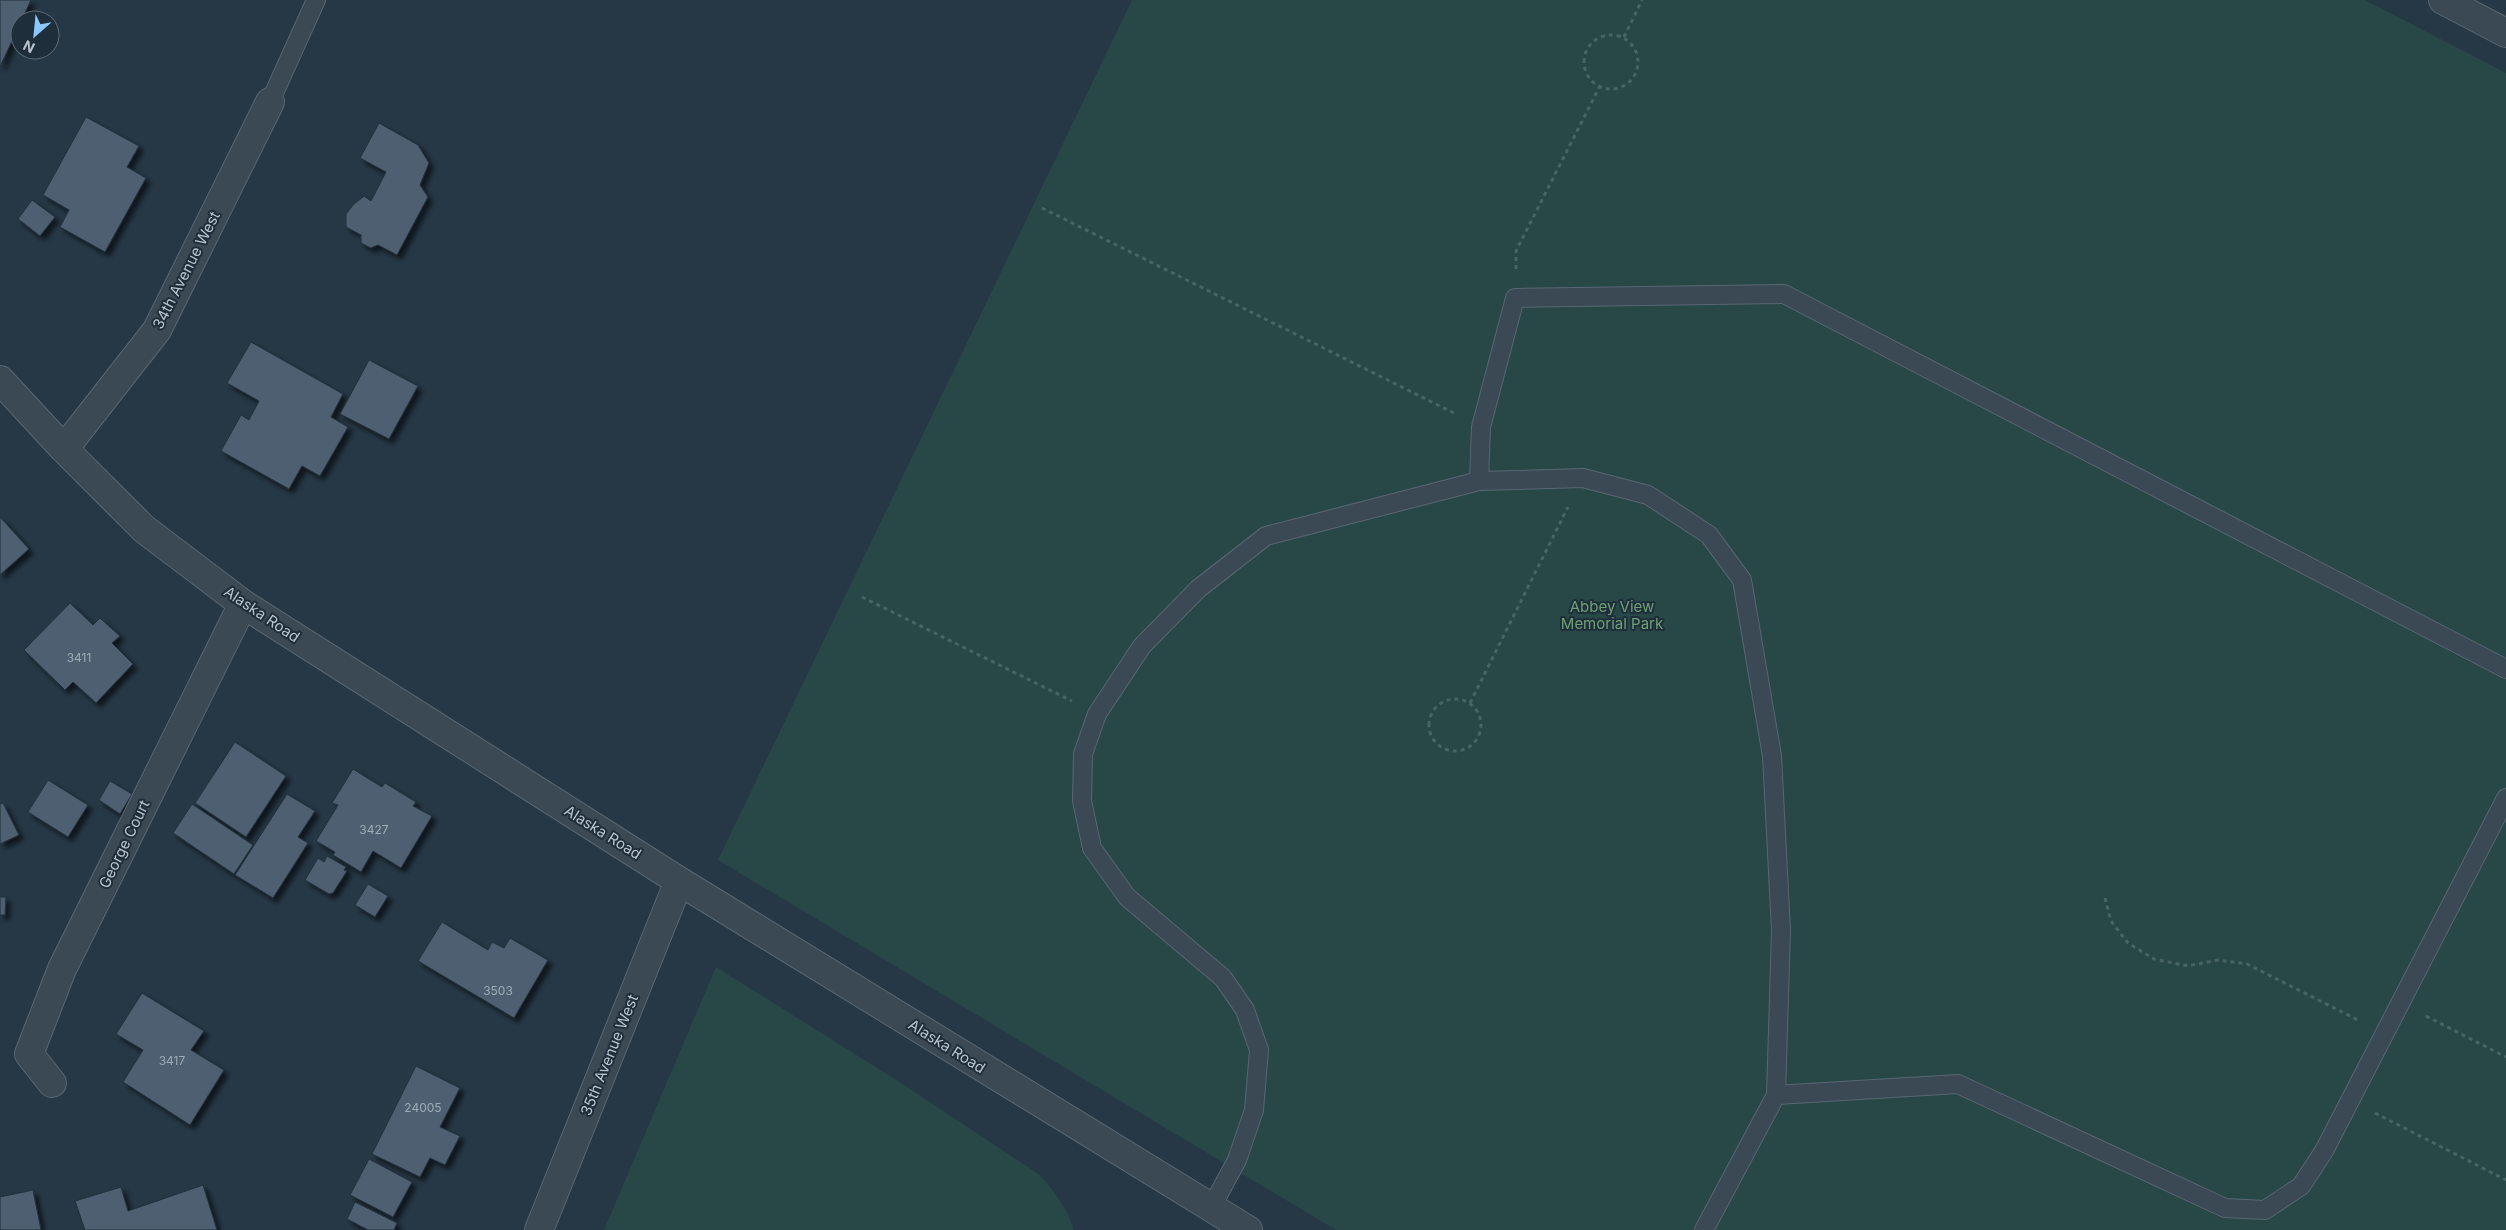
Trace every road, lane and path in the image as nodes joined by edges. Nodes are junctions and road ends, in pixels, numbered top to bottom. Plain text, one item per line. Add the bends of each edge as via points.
1 (316, 0) edge
2 (1642, 0) edge
3 (2443, 0) edge
4 (2506, 33) edge
5 (1624, 37) junction
6 (1600, 86) junction
7 (270, 102) joint
8 (1042, 208) dead end
9 (1515, 298) junction
10 (0, 380) edge
11 (1481, 427) junction
12 (64, 449) junction
13 (1583, 478) junction
14 (1479, 482) junction
15 (862, 597) dead end
16 (242, 604) junction
17 (2506, 668) edge
18 (1470, 703) junction
19 (1097, 714) junction
20 (2506, 798) edge
21 (679, 881) junction
22 (2105, 898) dead end
23 (2400, 1004) junction
24 (2385, 1034) junction
25 (2506, 1057) edge
26 (52, 1083) dead end
27 (1776, 1095) junction
28 (2351, 1101) junction
29 (2506, 1180) edge
30 (1211, 1208) junction
31 (539, 1230) edge
32 (1248, 1230) edge
33 (1704, 1230) edge

1 - 7 lane
2 - 5 path
3 - 4 street
5 - 6 path via 1636,51 1638,69 1627,84 1618,88
5 - 6 path via 1607,35 1587,50 1585,67 1588,75
6 - 9 path via 1516,251
7 - 12 street, 34th Avenue West via 157,330
8 - 11 path
9 - 11 lane
9 - 17 lane via 1784,294
10 - 12 street, Alaska Road
11 - 14 lane
12 - 16 street, Alaska Road via 144,529
13 - 14 lane
13 - 18 path
13 - 27 lane via 1648,495 1709,535 1742,580 1772,756 1781,930
14 - 19 lane via 1266,536 1198,589 1142,646
15 - 19 path
16 - 21 street, Alaska Road
16 - 26 street, George Court via 62,969 29,1054
18 - 18 path via 1453,698 1437,705 1429,721 1432,738 1438,745 1446,750 1462,750 1476,741 1481,733 1480,716
19 - 30 lane via 1083,754 1082,801 1092,848 1127,897 1223,978 1245,1010 1258,1050 1254,1110 1237,1160
20 - 23 lane
21 - 30 street, Alaska Road
21 - 31 street, 35th Avenue West
22 - 24 path via 2111,921 2128,942 2154,959 2188,966 2218,960 2247,964
23 - 24 lane
23 - 25 path
24 - 28 lane
27 - 28 lane via 1958,1084 2225,1208 2265,1210 2301,1186
27 - 33 lane
28 - 29 path
30 - 32 street, Alaska Road

